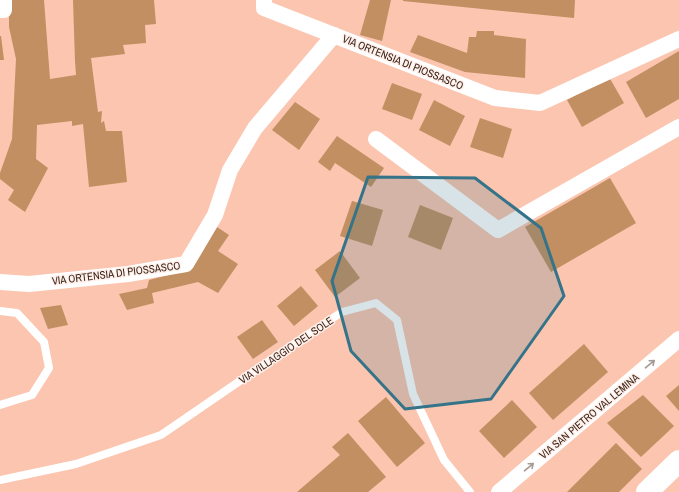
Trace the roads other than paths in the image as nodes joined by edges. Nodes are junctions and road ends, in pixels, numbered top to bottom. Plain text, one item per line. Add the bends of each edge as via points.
1 (264, 0) edge
2 (334, 35) junction
3 (679, 39) edge
4 (679, 127) edge
5 (376, 139) dead end
6 (0, 282) edge
7 (0, 311) edge
8 (679, 339) edge
9 (0, 406) edge
10 (679, 461) edge
11 (0, 480) edge
12 (470, 492) edge
13 (499, 492) edge
14 (647, 492) edge

1 - 2 street via 264,8
2 - 3 street, VIA ORTENSIA DI PIOSSASCO via 495,98 540,102
2 - 6 street, VIA ORTENSIA DI PIOSSASCO via 254,128 230,170 215,215 186,264 128,274 29,284
4 - 5 street via 498,230
7 - 9 lane via 17,313 44,342 49,368 32,395
13 -> 8 street, VIA SAN PIETRO VAL LEMINA
10 - 14 main road
11 - 12 lane, VIA VILLAGGIO DEL SOLE via 76,464 161,435 342,312 376,303 397,320 413,394 444,460

